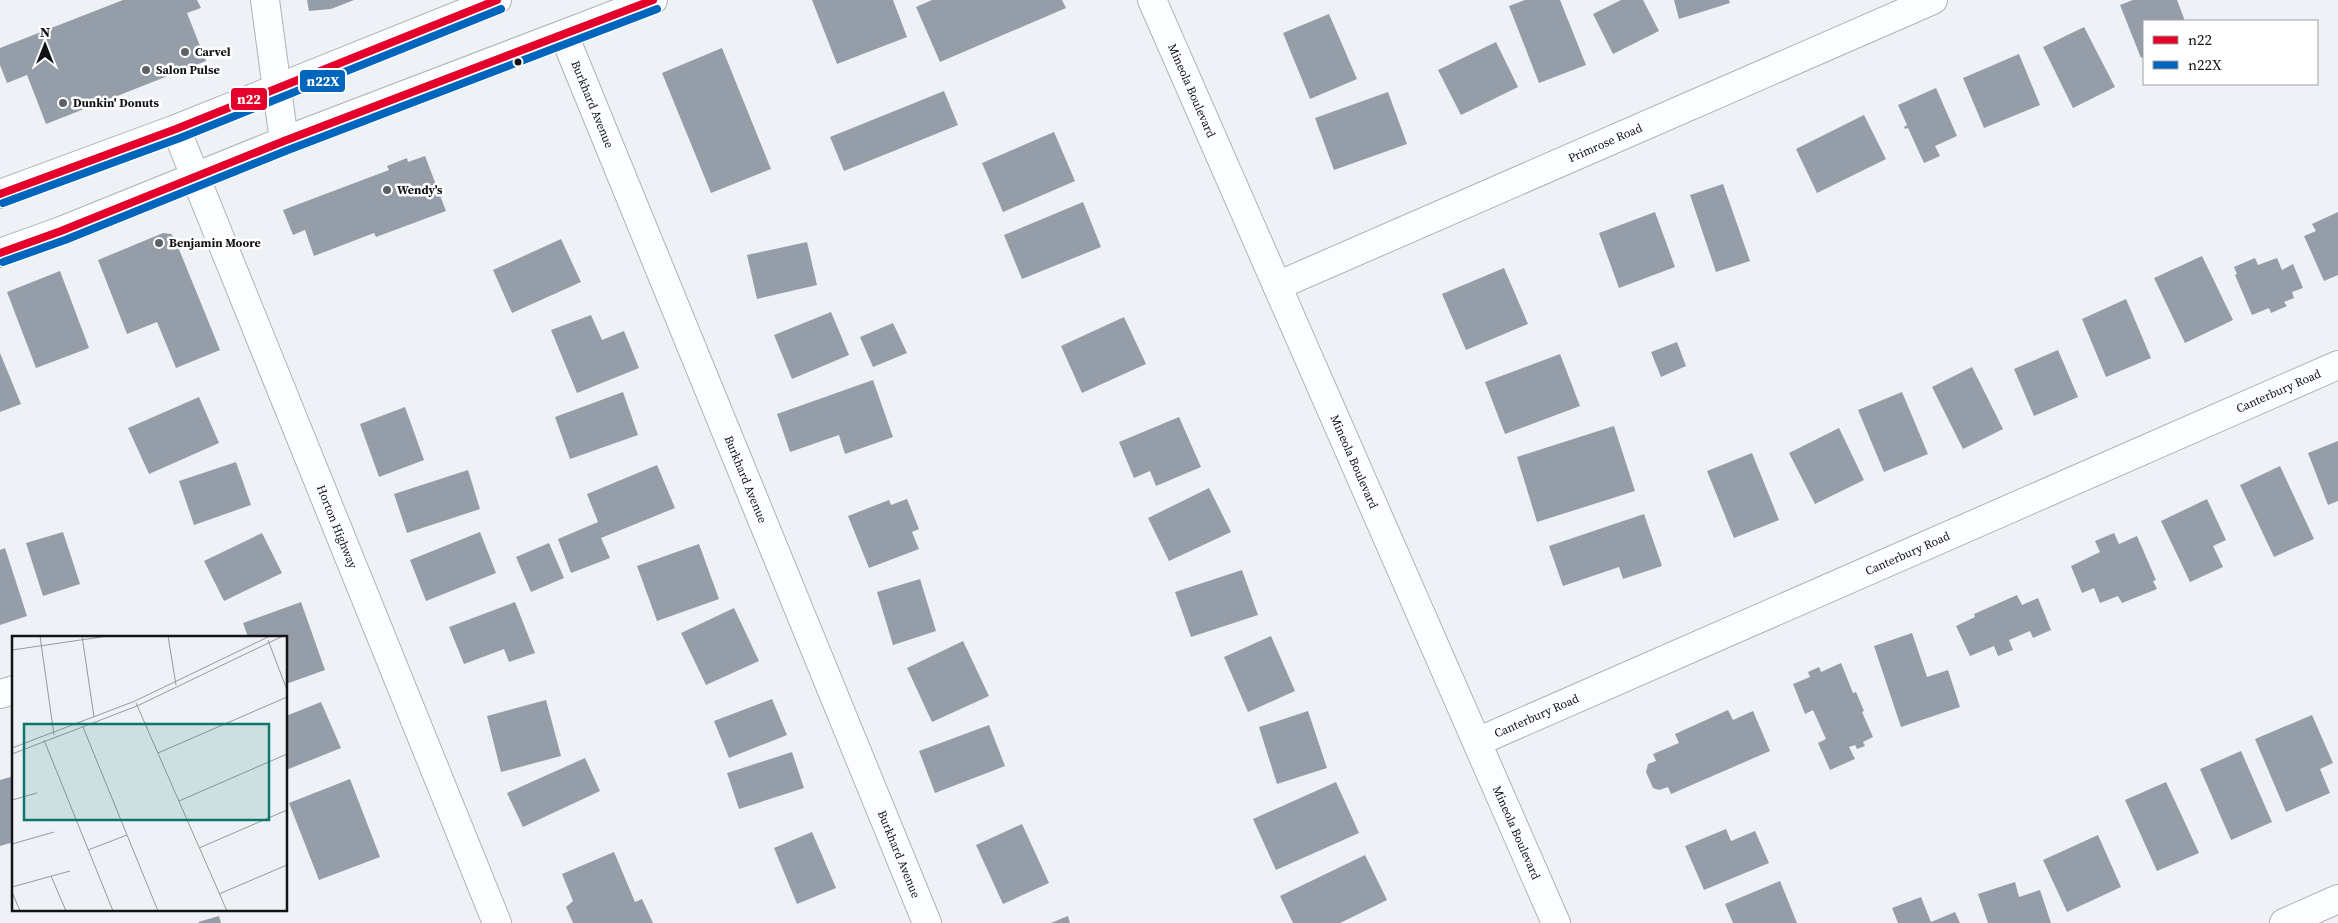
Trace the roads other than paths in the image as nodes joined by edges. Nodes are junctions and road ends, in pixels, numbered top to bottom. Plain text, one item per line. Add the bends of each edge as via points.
1 (265, 0) edge
2 (497, 0) edge
3 (653, 0) edge
4 (1152, 0) edge
5 (1933, 0) edge
6 (564, 35) junction
7 (278, 89) junction
8 (176, 129) junction
9 (284, 141) junction
10 (196, 176) junction
11 (0, 194) edge
12 (0, 253) edge
13 (1277, 286) junction
14 (2338, 365) edge
15 (1477, 742) junction
16 (2338, 899) edge
17 (497, 923) edge
18 (927, 923) edge
19 (1556, 923) edge
20 (2284, 923) edge

1 - 7 street
2 - 7 street
3 - 6 street
4 - 13 street, Mineola Boulevard
5 - 13 street, Primrose Road
6 - 9 street
6 - 18 street, Burkhard Avenue
7 - 8 street
7 - 9 street
8 - 10 street, Horton Highway
8 - 11 street
9 - 10 street
10 - 12 street
10 - 17 street, Horton Highway
13 - 15 street, Mineola Boulevard
14 - 15 street, Canterbury Road
15 - 19 street, Mineola Boulevard
16 - 20 street

